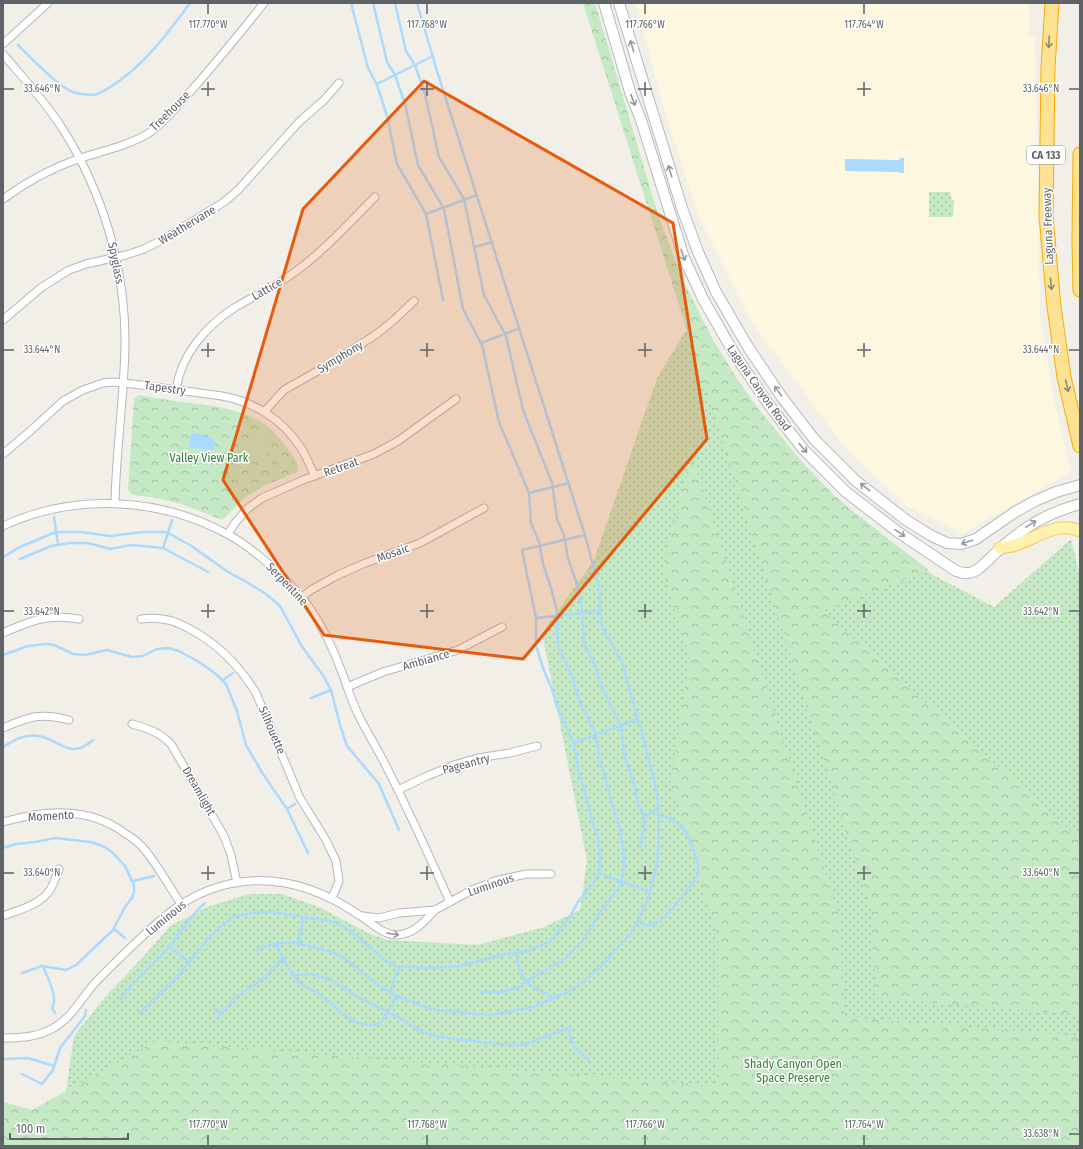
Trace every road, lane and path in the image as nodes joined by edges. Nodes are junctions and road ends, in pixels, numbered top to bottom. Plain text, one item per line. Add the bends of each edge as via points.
1 (48, 3) edge
2 (264, 3) edge
3 (604, 3) edge
4 (619, 3) edge
5 (1052, 3) edge
6 (3, 44) edge
7 (3, 54) edge
8 (339, 83) dead end
9 (1080, 154) edge
10 (80, 158) junction
11 (375, 197) dead end
12 (3, 199) edge
13 (682, 208) junction
14 (672, 217) junction
15 (116, 257) junction
16 (1080, 290) edge
17 (414, 301) dead end
18 (3, 320) edge
19 (123, 383) junction
20 (176, 390) junction
21 (456, 399) dead end
22 (265, 411) junction
23 (1080, 446) edge
24 (3, 454) edge
25 (315, 476) junction
26 (1080, 485) edge
27 (114, 503) junction
28 (1080, 504) edge
29 (484, 508) dead end
30 (3, 526) edge
31 (1080, 530) edge
32 (228, 534) junction
33 (1000, 548) junction
34 (302, 597) junction
35 (79, 619) dead end
36 (141, 619) dead end
37 (502, 627) dead end
38 (3, 633) edge
39 (347, 687) junction
40 (69, 720) dead end
41 (132, 724) dead end
42 (3, 728) edge
43 (537, 746) dead end
44 (398, 790) junction
45 (3, 822) edge
46 (59, 869) dead end
47 (552, 874) dead end
48 (237, 883) junction
49 (332, 898) junction
50 (450, 902) junction
51 (180, 904) junction
52 (435, 910) junction
53 (359, 915) junction
54 (3, 916) edge
55 (3, 1038) edge

1 - 6 street
2 - 10 street, Treehouse via 161,124 136,139
3 -> 14 main road, Laguna Canyon Road via 631,95
13 -> 4 main road, Laguna Canyon Road
5 -> 23 highway, Laguna Freeway / CA 133 via 1046,216 1054,307 1064,376
7 - 10 street, Spyglass via 55,117
8 - 15 street, Weathervane via 224,202 149,247
9 - 16 highway, CA 133
10 - 12 street, Treehouse via 41,176
10 - 15 street, Spyglass via 106,220
11 - 20 street, Lattice via 308,262 285,279 224,315 206,331 186,359
13 - 14 main road
26 -> 13 main road, Laguna Canyon Road via 1035,501 976,539 961,544 947,543 930,536 906,520 856,481 814,439 782,396 748,347 716,292
14 -> 33 main road, Laguna Canyon Road via 684,258 703,299 735,355 803,449 846,492 898,532 956,571 964,574 977,570
15 - 18 street, Weathervane via 69,270 42,287
15 - 19 street, Spyglass via 124,321
17 - 22 street, Symphony via 378,333 284,390
19 - 20 street, Tapestry
19 - 24 street, Tapestry via 103,383 71,395
19 - 27 street, Spyglass
20 - 22 street, Tapestry via 236,398
21 - 25 street, Retreat via 409,434 385,448
22 - 25 street, Tapestry via 296,440
25 - 32 street, Retreat via 254,503
27 - 30 street, Serpentine via 52,509
27 - 32 street, Serpentine via 179,514
33 -> 28 main road, Laguna Canyon Road via 1031,524 1060,510
29 - 34 street, Mosaic via 420,544 338,575
31 - 33 main road via 1056,529 1020,544
32 - 34 street, Serpentine via 270,565
34 - 39 street, Serpentine via 331,643
35 - 38 street via 49,617
36 - 49 street, Silhouette via 169,620 200,635 217,646 248,681 256,693 300,798 336,861 338,881
37 - 39 street, Ambiance via 458,650 383,672
39 - 44 street, Serpentine via 357,713
40 - 42 street via 43,715
41 - 48 street, Dreamlight via 158,733 171,744 222,832 231,854
43 - 44 street, Pageantry via 457,764
44 - 50 street, Serpentine
45 - 51 street, Momento via 34,815 67,813 88,815 103,820 118,827 144,849
46 - 54 street via 44,897
47 - 50 street, Luminous via 526,874 505,878
48 - 49 street, Luminous via 262,880 288,883
48 - 51 street, Luminous via 200,893
49 - 53 street, Luminous
50 - 52 street, Luminous
51 - 55 street, Luminous via 103,975 60,1024 34,1036
52 - 53 street, Luminous via 399,913 379,918
53 -> 52 street, Luminous via 382,931 401,934 415,929

